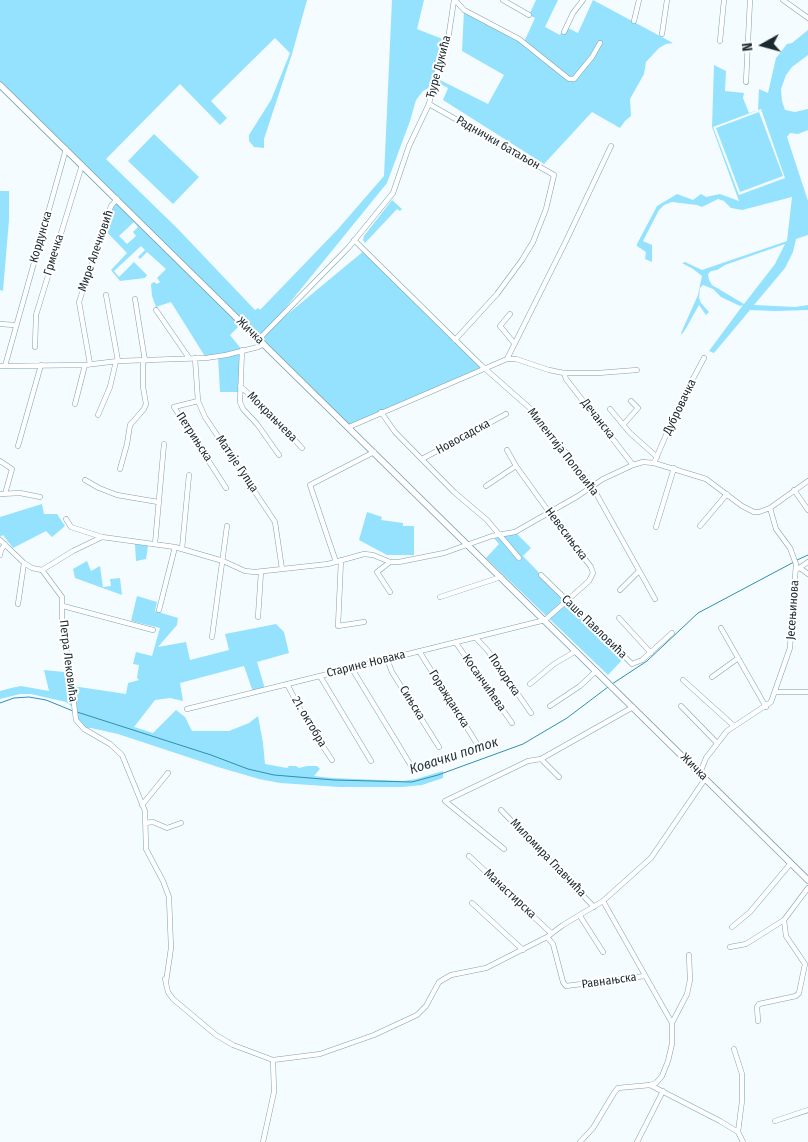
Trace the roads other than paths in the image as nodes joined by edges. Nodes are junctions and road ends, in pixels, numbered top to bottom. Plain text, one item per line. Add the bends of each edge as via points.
1 (455, 0) edge
2 (503, 0) edge
3 (582, 0) edge
4 (639, 0) edge
5 (667, 0) edge
6 (724, 0) edge
7 (750, 0) edge
8 (783, 0) edge
9 (529, 15) dead end
10 (808, 18) edge
11 (634, 21) dead end
12 (564, 32) dead end
13 (662, 34) dead end
14 (720, 41) dead end
15 (600, 43) dead end
16 (746, 82) dead end
17 (0, 85) edge
18 (429, 104) junction
19 (611, 146) dead end
20 (66, 149) junction
21 (82, 165) junction
22 (117, 199) junction
23 (354, 240) junction
24 (106, 295) dead end
25 (135, 299) dead end
26 (156, 310) dead end
27 (510, 314) dead end
28 (0, 324) edge
29 (16, 325) junction
30 (455, 340) junction
31 (262, 342) junction
32 (514, 342) junction
33 (35, 347) dead end
34 (242, 350) junction
35 (189, 358) junction
36 (195, 358) junction
37 (704, 358) dead end
38 (507, 359) junction
39 (117, 361) junction
40 (144, 361) junction
41 (41, 365) junction
42 (87, 365) junction
43 (2, 366) edge
44 (485, 369) junction
45 (637, 370) dead end
46 (564, 373) junction
47 (240, 386) junction
48 (631, 401) dead end
49 (198, 402) junction
50 (75, 404) dead end
51 (610, 409) dead end
52 (381, 412) junction
53 (506, 414) dead end
54 (98, 415) dead end
55 (623, 425) junction
56 (348, 427) junction
57 (164, 444) dead end
58 (18, 446) dead end
59 (302, 448) dead end
60 (507, 450) dead end
61 (374, 452) junction
62 (279, 455) dead end
63 (657, 457) junction
64 (422, 459) junction
65 (0, 461) edge
66 (654, 463) junction
67 (632, 464) junction
68 (516, 466) junction
69 (674, 468) junction
70 (120, 469) dead end
71 (189, 475) dead end
72 (85, 480) dead end
73 (808, 481) edge
74 (486, 486) dead end
75 (592, 486) junction
76 (226, 488) dead end
77 (794, 490) junction
78 (2, 494) edge
79 (727, 494) junction
80 (40, 497) dead end
81 (158, 502) junction
82 (770, 508) junction
83 (808, 510) edge
84 (549, 512) junction
85 (66, 519) dead end
86 (227, 526) dead end
87 (700, 526) dead end
88 (656, 527) dead end
89 (500, 535) junction
90 (102, 537) junction
91 (0, 540) edge
92 (5, 544) junction
93 (155, 544) junction
94 (468, 545) junction
95 (175, 547) junction
96 (182, 550) junction
97 (0, 555) edge
98 (519, 558) dead end
99 (339, 561) junction
100 (223, 562) junction
101 (390, 562) junction
102 (808, 562) edge
103 (24, 564) junction
104 (797, 567) junction
105 (42, 570) junction
106 (282, 570) junction
107 (639, 571) junction
108 (261, 572) junction
109 (808, 574) edge
110 (541, 575) dead end
111 (500, 577) junction
112 (620, 590) dead end
113 (390, 592) dead end
114 (440, 596) dead end
115 (655, 599) dead end
116 (567, 602) junction
117 (18, 604) dead end
118 (63, 606) junction
119 (159, 610) dead end
120 (258, 617) dead end
121 (619, 618) dead end
122 (545, 620) junction
123 (364, 622) dead end
124 (720, 628) dead end
125 (153, 630) dead end
126 (672, 633) dead end
127 (212, 637) dead end
128 (476, 638) junction
129 (456, 642) junction
130 (419, 651) junction
131 (576, 651) junction
132 (651, 653) junction
133 (387, 658) junction
134 (737, 659) junction
135 (351, 668) junction
136 (596, 671) junction
137 (320, 676) junction
138 (712, 677) dead end
139 (683, 680) dead end
140 (286, 684) junction
141 (530, 684) dead end
142 (775, 692) junction
143 (808, 692) edge
144 (550, 706) dead end
145 (681, 706) dead end
146 (633, 707) junction
147 (766, 707) junction
148 (187, 709) dead end
149 (531, 714) dead end
150 (512, 723) dead end
151 (734, 726) junction
152 (717, 743) junction
153 (479, 746) dead end
154 (439, 747) dead end
155 (541, 759) junction
156 (332, 760) dead end
157 (371, 761) dead end
158 (410, 764) dead end
159 (700, 773) junction
160 (168, 774) dead end
161 (559, 777) dead end
162 (705, 778) junction
163 (142, 805) junction
164 (501, 810) dead end
165 (145, 822) junction
166 (181, 823) dead end
167 (504, 849) dead end
168 (469, 856) dead end
169 (791, 863) junction
170 (808, 880) edge
171 (808, 888) edge
172 (603, 901) junction
173 (472, 903) dead end
174 (594, 906) junction
175 (580, 916) junction
176 (784, 920) junction
177 (732, 927) dead end
178 (549, 935) junction
179 (730, 947) dead end
180 (523, 950) junction
181 (603, 952) dead end
182 (689, 955) dead end
183 (645, 976) junction
184 (758, 1021) dead end
185 (672, 1023) junction
186 (734, 1049) dead end
187 (273, 1060) junction
188 (650, 1086) junction
189 (663, 1091) junction
190 (808, 1110) edge
191 (775, 1121) dead end
192 (738, 1132) junction
193 (263, 1142) edge
194 (580, 1142) edge
195 (637, 1142) edge
196 (743, 1142) edge

1 - 15 street via 464,10 519,39 569,79 574,79
1 - 18 street, Ђуре Дукића via 448,40
2 - 9 street
3 - 12 street
4 - 11 street
5 - 13 street
6 - 14 street
7 - 16 street
8 - 10 street
17 - 20 main road, Жичка
18 - 23 street, Ђуре Дукића via 409,146 393,193
18 - 30 street, Раднички батаљон via 554,175 546,209 533,242 497,294
19 - 32 street
20 - 21 main road, Жичка
20 - 29 street, Кордунска
21 - 22 main road, Жичка
21 - 33 street, Грмечка via 36,315
22 - 31 main road, Жичка
22 - 42 street, Мире Алечковић via 79,302
23 - 30 street
23 - 31 street, Ђуре Дукића
24 - 39 street
25 - 40 street
26 - 35 street
27 - 32 street via 500,326
28 - 29 street
29 - 43 street, Кордунска
30 - 44 street
31 - 34 street via 258,347
31 - 56 main road, Жичка
32 - 38 street
34 - 36 street
34 - 47 street, Мокрањчева
35 - 36 street
35 - 40 street
36 - 49 street, Матије Гупца
37 - 63 street, Дубровачка
38 - 44 street
38 - 46 street
39 - 40 street
39 - 42 street
39 - 54 street
40 - 70 street via 146,404 130,425
41 - 42 street
41 - 43 street
41 - 58 street
42 - 50 street
44 - 52 street
44 - 75 street, Милентија Поповића via 532,410
45 - 46 street
46 - 67 street, Дечанска
47 - 59 street, Мокрањчева
47 - 62 street, Мокрањчева via 243,409
48 - 55 street via 638,408
49 - 76 street, Петрињска via 174,407
49 - 106 street, Матије Гупца via 275,522
51 - 55 street
52 - 56 street
52 - 64 street, Новосадска via 395,432
53 - 64 street, Новосадска
55 - 63 street
56 - 61 main road, Жичка
57 - 81 street
60 - 68 street, Невесињска
61 - 94 main road, Жичка
61 - 99 street via 310,484
63 - 66 street, Дубровачка
64 - 89 street
65 - 78 street via 12,469
66 - 67 street
66 - 69 street
67 - 75 street
68 - 74 street
68 - 84 street, Невесињска
69 - 79 street via 706,479
69 - 88 street
71 - 96 street
72 - 81 street via 116,495
73 - 77 street
75 - 84 street
75 - 107 street, Милентија Поповића
77 - 82 street
77 - 83 street
78 - 80 street
79 - 82 street via 754,512
79 - 87 street
81 - 93 street
82 - 104 street, Јесењинова via 776,529 787,543
84 - 89 street via 514,532
84 - 116 street, Невесињска via 593,574
85 - 90 street via 71,527
86 - 100 street
89 - 94 street
89 - 98 street
90 - 93 street
90 - 105 street
91 - 92 street
92 - 97 street
92 - 103 street
93 - 95 street
94 - 101 street via 444,553
94 - 111 main road, Жичка
95 - 96 street
95 - 119 street
96 - 100 street
99 - 101 street via 369,554
99 - 106 street
99 - 123 street via 338,626
100 - 108 street via 245,571
100 - 127 street
101 - 113 street via 378,572
102 - 104 street
103 - 105 street
103 - 117 street
104 - 109 street, Јесењинова
104 - 142 street, Јесењинова via 790,648
105 - 118 street, Петра Лековића via 62,594
106 - 108 street
107 - 112 street
107 - 115 street, Милентија Поповића
108 - 120 street
110 - 116 street, Саше Павловића
111 - 114 street
111 - 122 main road, Жичка
116 - 122 street, Невесињска
116 - 132 street, Саше Павловића via 632,664
118 - 125 street
118 - 163 street, Петра Лековића via 62,628 75,717 84,729 122,755
121 - 132 street, Саше Павловића
122 - 128 street, Старине Новака
122 - 131 main road, Жичка
124 - 134 street
126 - 132 street, Саше Павловића
128 - 129 street, Старине Новака
128 - 149 street, Похорска
129 - 130 street, Старине Новака
129 - 150 street, Косанчићева
130 - 133 street, Старине Новака
130 - 153 street, Горажданска
131 - 136 main road, Жичка
131 - 141 street
133 - 135 street, Старине Новака
133 - 154 street, Сињска via 392,672
134 - 138 street
134 - 147 street
135 - 137 street, Старине Новака
135 - 158 street
136 - 144 street
136 - 146 main road, Жичка
137 - 140 street, Старине Новака
137 - 157 street
139 - 151 street
140 - 148 street, Старине Новака
140 - 156 street, 21. октобра
142 - 143 street
142 - 147 street, Јесењинова
145 - 152 street
146 - 155 street
146 - 159 main road, Жичка
147 - 151 street, Јесењинова
151 - 152 street, Јесењинова
152 - 159 street, Јесењинова
155 - 161 street
155 - 167 street via 528,761 445,801
159 - 162 main road, Жичка
160 - 163 street
162 - 169 main road, Жичка
162 - 172 street via 651,858
163 - 165 street, Петра Лековића
164 - 174 street, Миломира Главчића
165 - 166 street via 167,828
165 - 187 street, Петра Лековића via 146,849 169,897 171,948 165,982 173,999 233,1046
168 - 178 street, Манастирска
169 - 170 main road, Жичка
169 - 177 street via 750,912
171 - 176 street
172 - 174 street
172 - 183 street
173 - 180 street
174 - 175 street
175 - 178 street
175 - 181 street
176 - 179 street via 746,944
176 - 184 street via 786,936 805,964 799,992 796,996 759,1004
178 - 180 street
178 - 183 street, Равнањска via 566,986
180 - 187 street via 486,968 451,975 439,982 417,1015 374,1035 320,1054
182 - 185 street via 687,994
183 - 185 street
185 - 188 street via 668,1061 662,1076
186 - 192 street via 742,1074
187 - 193 street via 274,1092
188 - 189 street
188 - 194 street via 618,1088
189 - 192 street
189 - 195 street
190 - 191 street
192 - 196 street

